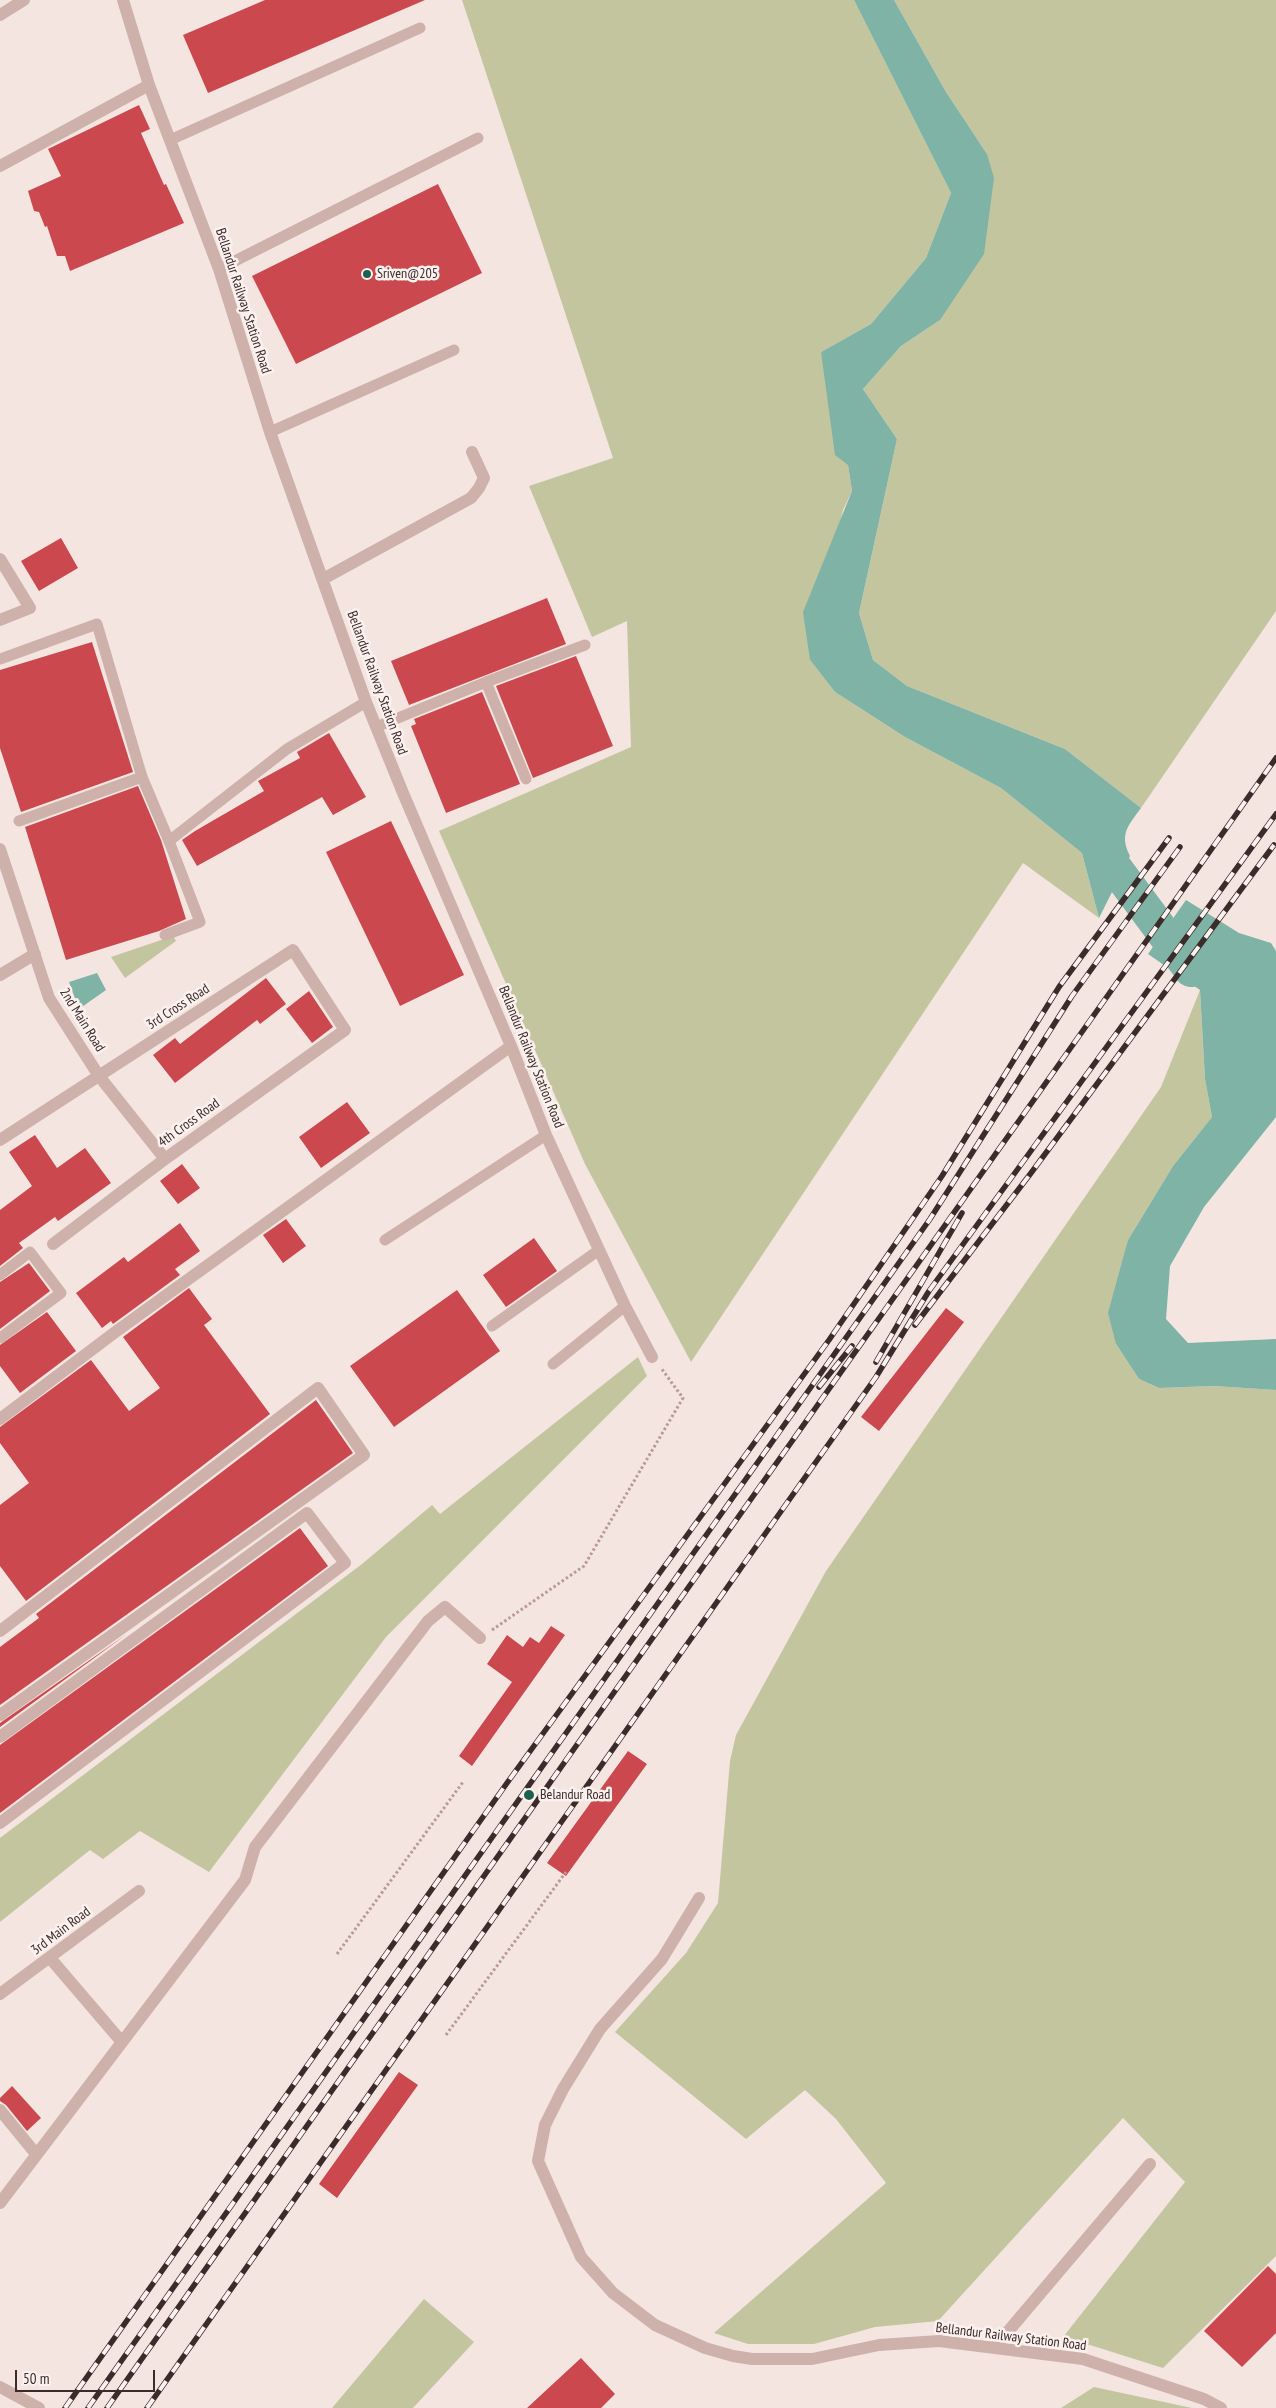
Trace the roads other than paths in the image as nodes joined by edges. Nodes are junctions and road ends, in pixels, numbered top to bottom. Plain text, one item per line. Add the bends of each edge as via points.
1 (24, 0) edge
2 (123, 0) edge
3 (0, 15) edge
4 (420, 28) dead end
5 (149, 86) junction
6 (478, 138) dead end
7 (170, 140) junction
8 (0, 166) edge
9 (219, 269) junction
10 (454, 350) dead end
11 (270, 432) junction
12 (472, 452) dead end
13 (0, 559) edge
14 (323, 580) junction
15 (0, 620) edge
16 (585, 645) dead end
17 (0, 659) edge
18 (486, 682) junction
19 (366, 702) junction
20 (376, 727) junction
21 (142, 777) junction
22 (526, 779) dead end
23 (19, 820) dead end
24 (169, 842) junction
25 (0, 849) edge
26 (165, 935) dead end
27 (35, 954) junction
28 (0, 975) edge
29 (345, 1030) joint
30 (511, 1046) junction
31 (99, 1076) junction
32 (546, 1135) junction
33 (0, 1140) edge
34 (165, 1159) junction
35 (385, 1240) dead end
36 (53, 1244) dead end
37 (599, 1250) junction
38 (0, 1275) edge
39 (625, 1306) junction
40 (492, 1326) dead end
41 (0, 1338) edge
42 (652, 1357) road end
43 (553, 1364) dead end
44 (0, 1419) edge
45 (0, 1631) edge
46 (480, 1638) road end
47 (0, 1715) edge
48 (0, 1737) edge
49 (0, 1823) edge
50 (138, 1892) dead end
51 (699, 1898) dead end
52 (50, 1958) junction
53 (0, 1994) edge
54 (121, 2041) junction
55 (0, 2110) edge
56 (36, 2154) junction
57 (1150, 2164) dead end
58 (0, 2203) edge
59 (994, 2348) junction
60 (0, 2387) edge
61 (39, 2408) edge
62 (1221, 2408) edge

1 - 3 street
2 - 5 street, Bellandur Railway Station Road
4 - 7 lane
5 - 7 street, Bellandur Railway Station Road
5 - 8 street
6 - 9 lane
7 - 9 street, Bellandur Railway Station Road
9 - 11 street, Bellandur Railway Station Road
10 - 11 lane
11 - 14 street, Bellandur Railway Station Road
12 - 14 street via 484,478 471,498
13 - 15 street via 30,608
14 - 19 street, Bellandur Railway Station Road
16 - 18 lane
17 - 21 lane via 97,624
18 - 20 lane
18 - 22 lane
19 - 20 street, Bellandur Railway Station Road
19 - 24 lane via 287,749
20 - 30 street, Bellandur Railway Station Road
21 - 23 lane
21 - 24 lane
24 - 26 lane via 200,922
25 - 27 street, 2nd Main Road
27 - 28 street
27 - 31 street, 2nd Main Road via 49,998
29 - 31 street, 3rd Cross Road via 293,950
29 - 34 street, 4th Cross Road
30 - 32 street, Bellandur Railway Station Road
30 - 44 street
31 - 33 street, 3rd Cross Road
31 - 34 street, 2nd Main Road
32 - 35 lane
32 - 37 street, Bellandur Railway Station Road
34 - 36 street, 4th Cross Road
37 - 39 street, Bellandur Railway Station Road
37 - 40 lane
38 - 41 lane via 30,1252 61,1292
39 - 42 street, Bellandur Railway Station Road
39 - 43 lane
45 - 47 street via 318,1388 364,1455
46 - 54 street via 445,1607 428,1621 255,1847 245,1880
48 - 49 street via 306,1514 344,1562
50 - 52 street, 3rd Main Road
51 - 59 street, Bellandur Railway Station Road via 662,1959 600,2029 562,2089 545,2125 538,2161 581,2257 613,2293 655,2325 705,2348 733,2356 812,2359 879,2345 939,2342
52 - 53 street, 3rd Main Road
52 - 54 street
54 - 56 street
55 - 56 street
56 - 58 street
57 - 59 street
59 - 62 street, Bellandur Railway Station Road via 1083,2359 1204,2399
60 - 61 street

